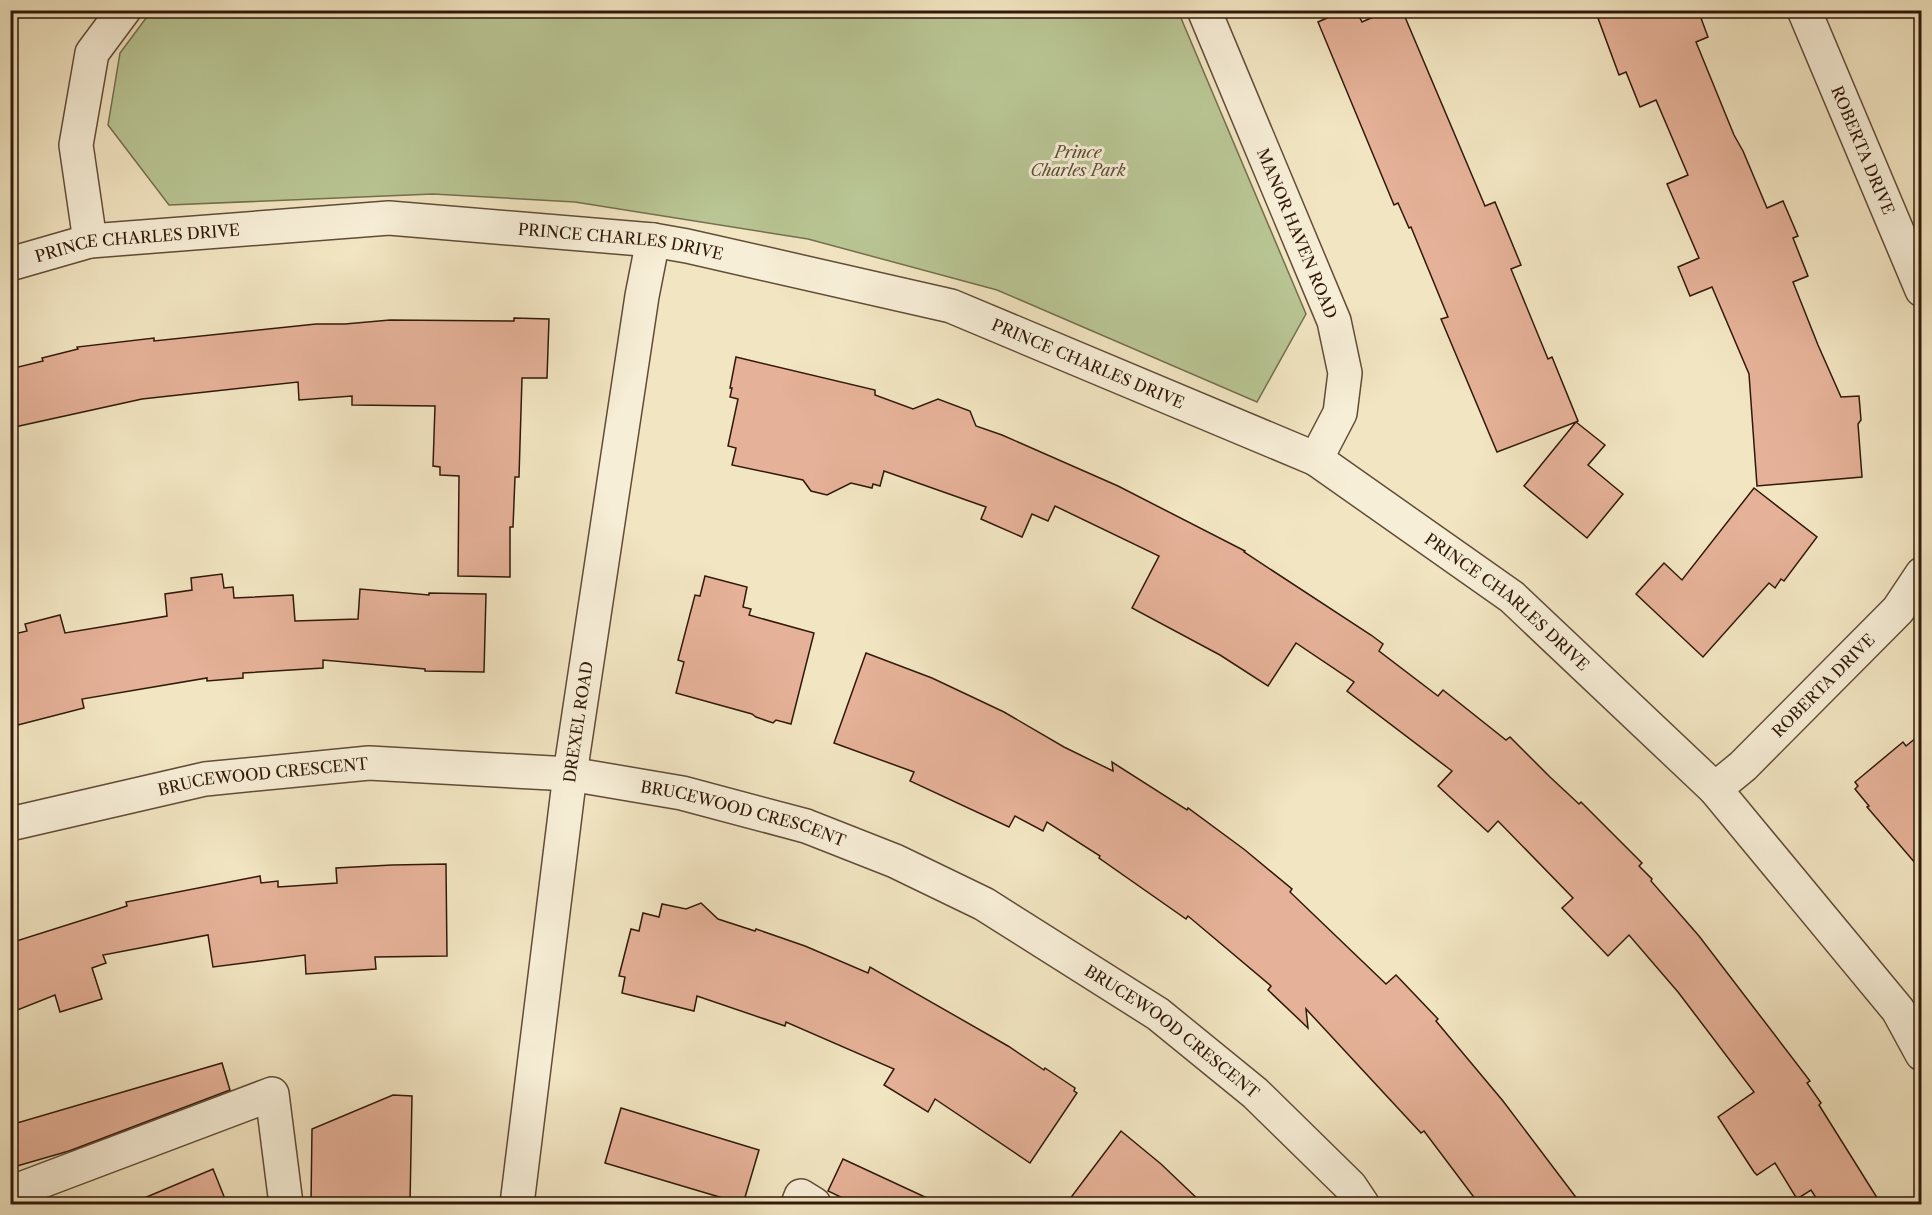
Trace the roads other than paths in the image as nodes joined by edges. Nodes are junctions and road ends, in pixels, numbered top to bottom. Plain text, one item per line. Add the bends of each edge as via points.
1 (124, 10) edge
2 (1204, 10) edge
3 (1804, 10) edge
4 (652, 240) junction
5 (90, 241) junction
6 (10, 264) edge
7 (1922, 290) edge
8 (1316, 459) junction
9 (1922, 574) edge
10 (570, 774) junction
11 (1715, 789) junction
12 (10, 825) edge
13 (1922, 1054) edge
14 (10, 1193) edge
15 (286, 1204) edge
16 (517, 1204) edge
17 (798, 1204) edge
18 (814, 1204) edge
19 (1362, 1204) edge

1 - 5 street via 92,53 76,145
2 - 8 street, MANOR HAVEN ROAD via 1334,321 1345,373 1340,413
3 - 7 street, ROBERTA DRIVE
4 - 5 street, PRINCE CHARLES DRIVE via 389,218
4 - 8 street, PRINCE CHARLES DRIVE via 951,306
4 - 10 street, DREXEL ROAD
5 - 6 street, PRINCE CHARLES DRIVE
8 - 11 street, PRINCE CHARLES DRIVE via 1512,597
9 - 11 street, ROBERTA DRIVE via 1898,610 1743,766
10 - 12 street, BRUCEWOOD CRESCENT via 369,763 205,779
10 - 16 street, DREXEL ROAD
10 - 19 street, BRUCEWOOD CRESCENT via 682,793 806,826 895,861 984,903 1158,1014 1255,1093 1350,1186
11 - 13 street, PRINCE CHARLES DRIVE via 1898,1010
14 - 15 street via 272,1094
17 - 18 street via 801,1196

